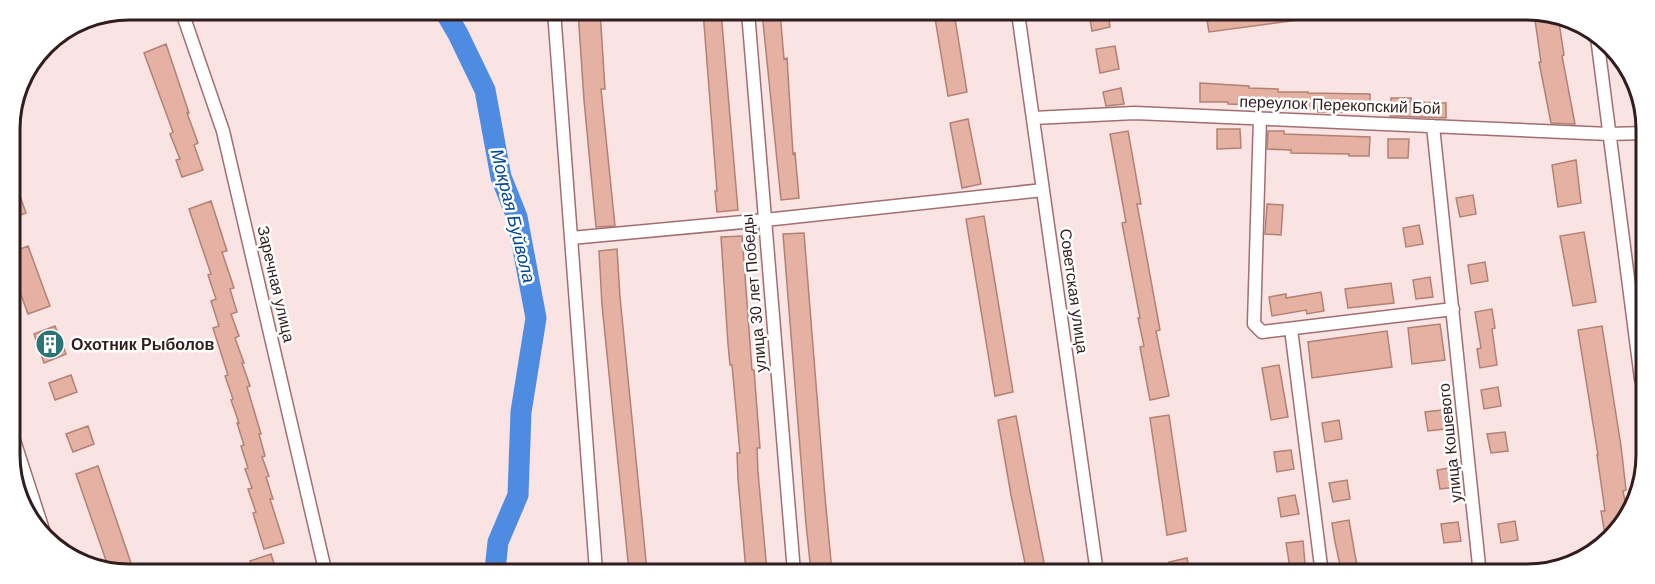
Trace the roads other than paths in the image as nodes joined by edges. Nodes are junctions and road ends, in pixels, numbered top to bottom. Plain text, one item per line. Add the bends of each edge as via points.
1 (185, 20) edge
2 (555, 20) edge
3 (749, 20) edge
4 (1019, 20) edge
5 (1598, 47) edge
6 (1033, 118) junction
7 (1260, 118) junction
8 (1433, 126) junction
9 (1636, 133) edge
10 (1609, 134) junction
11 (1043, 190) junction
12 (765, 220) junction
13 (571, 238) junction
14 (1453, 309) junction
15 (1291, 329) junction
16 (1636, 341) edge
17 (20, 459) edge
18 (39, 517) edge
19 (324, 564) edge
20 (595, 564) edge
21 (793, 564) edge
22 (1096, 564) edge
23 (1321, 564) edge
24 (1479, 564) edge

1 - 19 street, Заречная улица via 223,131
2 - 13 street
3 - 12 street, улица 30 лет Победы
4 - 6 street, Советская улица
5 - 10 street
6 - 7 street, переулок Перекопский Бой via 1135,113
6 - 11 street, Советская улица
7 - 8 street, переулок Перекопский Бой
7 - 15 street via 1254,324 1262,332
8 - 10 street, переулок Перекопский Бой
8 - 14 street, улица Кошевого
9 - 10 street, переулок Перекопский Бой
10 - 16 street
11 - 12 street
11 - 22 street, Советская улица
12 - 13 street
12 - 21 street, улица 30 лет Победы
13 - 20 street
14 - 15 street
14 - 24 street, улица Кошевого
15 - 23 street
17 - 18 street

